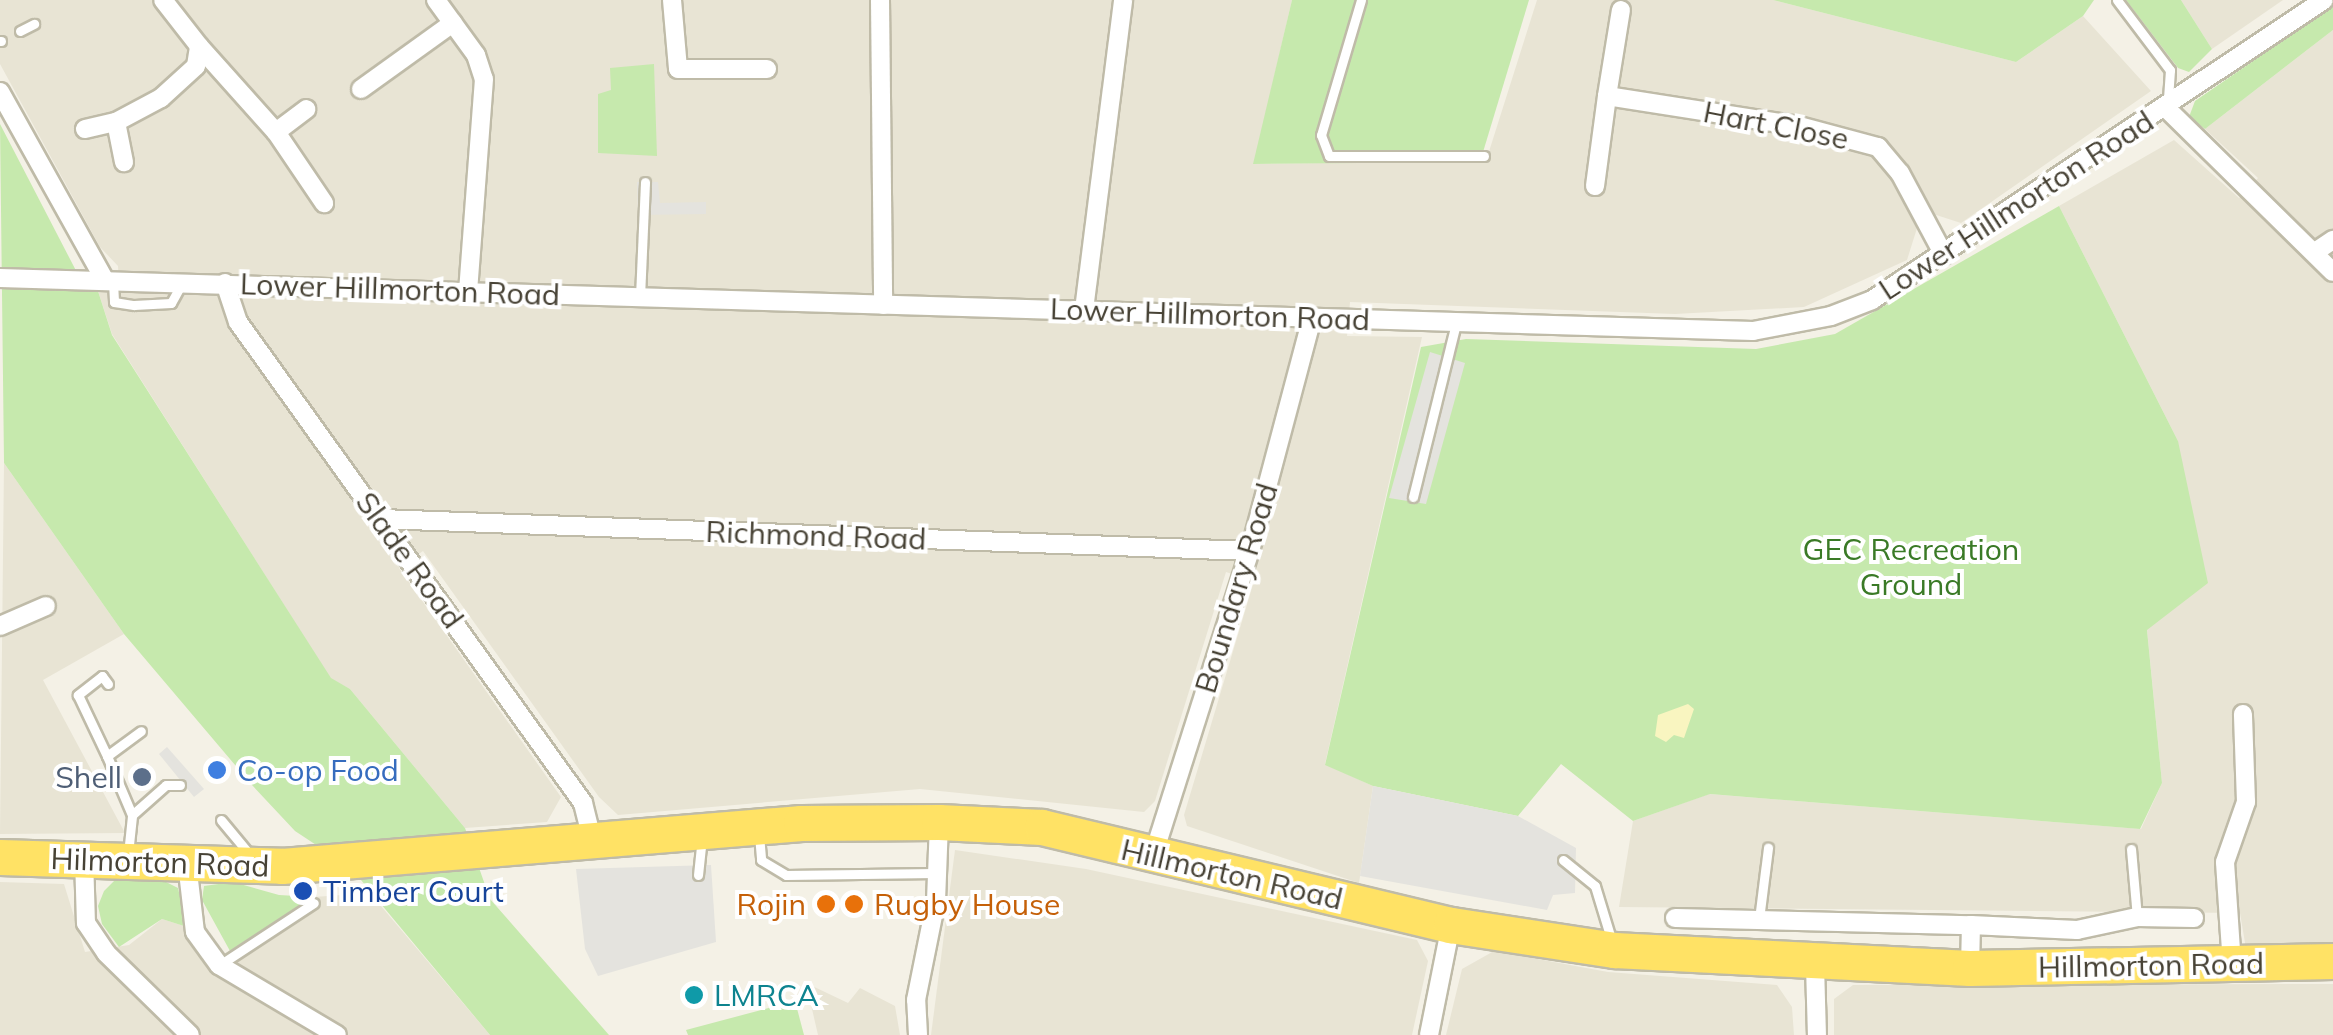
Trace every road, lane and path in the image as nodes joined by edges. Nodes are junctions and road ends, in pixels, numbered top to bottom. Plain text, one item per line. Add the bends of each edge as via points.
1 (163, 0) edge
2 (436, 0) edge
3 (672, 0) edge
4 (880, 0) edge
5 (1123, 0) edge
6 (1361, 0) edge
7 (2117, 0) edge
8 (2324, 0) edge
9 (1621, 10) dead end
10 (453, 23) junction
11 (34, 24) dead end
12 (20, 30) dead end
13 (200, 46) junction
14 (767, 69) dead end
15 (361, 89) dead end
16 (0, 92) edge
17 (1607, 96) junction
18 (2165, 107) junction
19 (306, 110) dead end
20 (116, 122) junction
21 (85, 129) dead end
22 (276, 132) junction
23 (1484, 156) dead end
24 (124, 162) dead end
25 (645, 182) dead end
26 (1595, 186) dead end
27 (324, 203) dead end
28 (2333, 240) edge
29 (2315, 252) junction
30 (1944, 254) junction
31 (2333, 272) edge
32 (0, 278) edge
33 (102, 279) junction
34 (225, 283) junction
35 (468, 292) junction
36 (640, 296) junction
37 (883, 305) junction
38 (1084, 310) junction
39 (1312, 318) junction
40 (1457, 321) junction
41 (1413, 497) dead end
42 (381, 519) junction
43 (1250, 551) junction
44 (46, 606) dead end
45 (0, 626) edge
46 (108, 684) dead end
47 (2243, 714) dead end
48 (141, 732) dead end
49 (107, 756) junction
50 (180, 785) dead end
51 (132, 815) junction
52 (220, 820) dead end
53 (939, 822) junction
54 (758, 826) junction
55 (702, 830) junction
56 (592, 839) junction
57 (492, 846) joint
58 (1768, 848) dead end
59 (2131, 849) dead end
60 (1153, 856) junction
61 (0, 857) edge
62 (84, 857) junction
63 (128, 857) junction
64 (1563, 860) dead end
65 (187, 863) junction
66 (256, 865) junction
67 (939, 873) junction
68 (698, 875) dead end
69 (314, 903) dead end
70 (2137, 917) junction
71 (1675, 918) dead end
72 (2194, 918) dead end
73 (1758, 922) junction
74 (1451, 924) junction
75 (1971, 925) junction
76 (1614, 950) junction
77 (2333, 962) edge
78 (1814, 965) junction
79 (2232, 965) junction
80 (219, 966) junction
81 (1970, 968) junction
82 (190, 1035) edge
83 (338, 1035) edge
84 (918, 1035) edge
85 (1429, 1035) edge
86 (1817, 1035) edge

1 - 13 street
2 - 10 street
3 - 14 street via 678,69
4 - 37 street
5 - 38 street
6 - 23 lane via 1321,135 1328,156
7 - 18 lane via 2170,70 2173,89
8 - 18 street, Lower Hillmorton Road
9 - 17 street
10 - 15 street
10 - 35 street via 484,79
11 - 12 lane
13 - 20 street via 185,82
13 - 22 street
16 - 33 street
17 - 26 street
17 - 30 street, Hart Close via 1800,126 1878,147 1900,172
18 - 29 street
18 - 30 street, Lower Hillmorton Road
19 - 22 street
20 - 21 street
20 - 24 street
22 - 27 street
25 - 36 lane
28 - 29 street
29 - 31 street
30 - 40 street, Lower Hillmorton Road via 1872,300 1753,332
32 - 33 street, Lower Hillmorton Road
33 - 34 street, Lower Hillmorton Road
34 - 35 street, Lower Hillmorton Road
34 - 42 street, Slade Road via 238,322
35 - 36 street, Lower Hillmorton Road
36 - 37 street, Lower Hillmorton Road
37 - 38 street, Lower Hillmorton Road
38 - 39 street, Lower Hillmorton Road
39 - 40 street, Lower Hillmorton Road
39 - 43 street, Boundary Road
40 - 41 lane
42 - 43 street, Richmond Road
42 - 56 street, Slade Road via 583,804
43 - 60 street, Boundary Road
44 - 45 street
46 - 49 lane via 102,676 78,695
47 - 79 street via 2246,802 2224,862
48 - 49 lane
49 - 51 lane
50 - 51 lane via 166,784
51 - 63 lane
52 - 66 lane
53 - 54 highway, Hillmorton Road
53 - 60 highway, Hillmorton Road via 1042,827
53 - 67 street
54 - 55 highway, Hillmorton Road
54 - 67 lane via 761,860 786,875
55 - 56 highway, Hillmorton Road
55 - 68 lane
56 - 57 highway, Hillmorton Road
57 - 66 highway, Hilmorton Road
58 - 73 lane
59 - 70 lane
60 - 74 highway, Hillmorton Road
61 - 62 highway, Hilmorton Road
62 - 63 highway, Hilmorton Road
62 - 82 street via 86,924 106,953
63 - 65 highway, Hilmorton Road
64 - 76 lane via 1595,886
65 - 66 highway, Hilmorton Road
65 - 80 street via 195,932
67 - 84 street via 916,1000
69 - 80 lane
70 - 72 street, Hillmorton Road
70 - 75 street, Hillmorton Road via 2077,930
71 - 73 street, Hillmorton Road
73 - 75 street, Hillmorton Road
74 - 76 highway, Hillmorton Road
74 - 85 street
75 - 81 street
76 - 78 highway, Hillmorton Road
77 - 79 highway, Hillmorton Road
78 - 81 highway, Hillmorton Road
78 - 86 street
79 - 81 highway, Hillmorton Road
80 - 83 street

